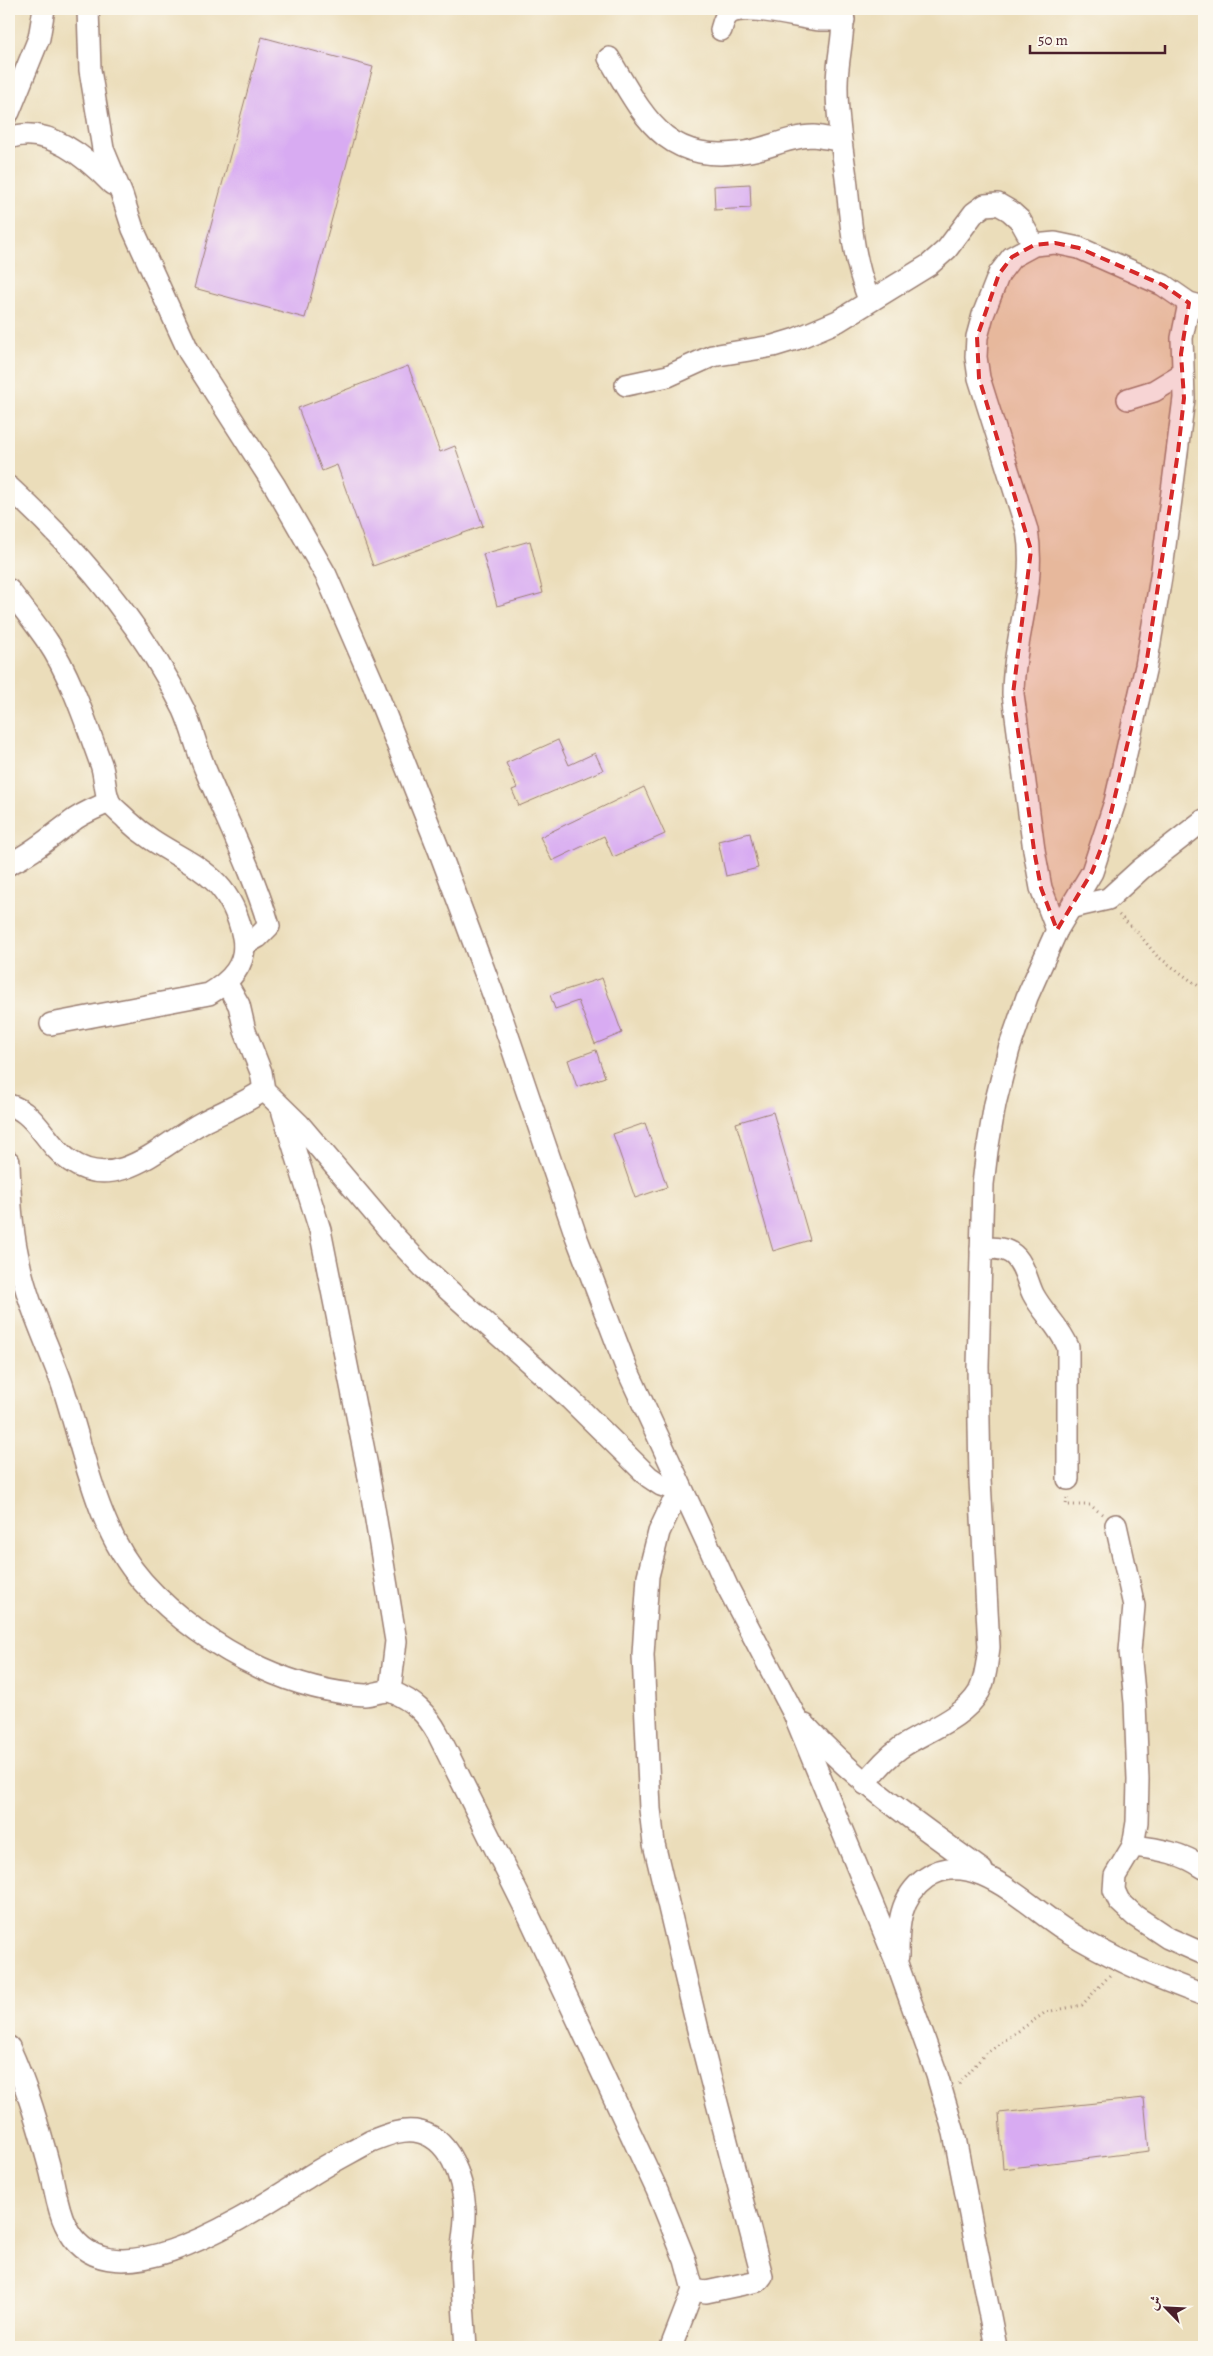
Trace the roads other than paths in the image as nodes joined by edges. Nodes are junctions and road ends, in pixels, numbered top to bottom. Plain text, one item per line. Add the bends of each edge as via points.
1 (44, 9) edge
2 (88, 9) edge
3 (843, 14) edge
4 (721, 30) dead end
5 (609, 58) dead end
6 (9, 112) edge
7 (9, 138) edge
8 (839, 140) junction
9 (122, 195) junction
10 (1034, 245) junction
11 (869, 300) junction
12 (1197, 305) edge
13 (1182, 374) junction
14 (626, 385) dead end
15 (1128, 399) dead end
16 (9, 487) edge
17 (9, 590) edge
18 (109, 802) junction
19 (1204, 820) edge
20 (9, 864) edge
21 (1073, 907) junction
22 (1057, 930) junction
23 (244, 944) junction
24 (228, 984) junction
25 (51, 1024) dead end
26 (264, 1090) junction
27 (9, 1105) edge
28 (282, 1108) junction
29 (9, 1162) edge
30 (981, 1249) junction
31 (1068, 1479) road end
32 (682, 1492) junction
33 (1116, 1525) road end
34 (390, 1691) junction
35 (794, 1714) junction
36 (865, 1784) junction
37 (1134, 1846) junction
38 (1204, 1868) edge
39 (999, 1882) junction
40 (1204, 1954) edge
41 (898, 1966) junction
42 (1204, 1995) edge
43 (9, 2047) edge
44 (692, 2290) junction
45 (466, 2347) edge
46 (671, 2347) edge
47 (996, 2347) edge

1 - 6 street via 39,38
2 - 9 street via 90,70 96,115 103,149
3 - 4 street via 819,20 741,10 724,18
3 - 8 street via 836,87
5 - 8 street via 648,119 680,147 703,154 728,154 812,136
7 - 9 street via 38,136 61,144 92,163
8 - 11 street via 846,174 852,246
9 - 32 street via 148,264 189,352 275,486 326,575 373,682 440,850 576,1236 626,1366
10 - 11 street via 1020,220 1010,211 998,204 985,205 974,213 947,249 929,264 901,284
10 - 12 street via 1056,243 1079,248 1163,285
10 - 22 street via 1012,257 999,274 981,322 976,357 978,378 1027,530 1030,550 1023,621 1013,669 1013,694 1035,859 1041,888
11 - 14 street via 838,321 796,339 712,356 668,376
12 - 13 street via 1182,338
13 - 15 street via 1154,390
13 - 21 street via 1184,398 1170,514 1146,666 1105,838 1092,872
16 - 23 street via 41,516 133,623 184,712 205,769 257,885 268,926 258,937
17 - 18 street via 49,643 67,676 101,766
18 - 20 street via 71,822 26,856
18 - 23 street via 133,826 193,864 227,894 239,918
19 - 21 street via 1108,899
21 - 22 street
22 - 30 street via 1027,997 994,1104 983,1184
23 - 24 street via 239,968
24 - 25 street via 192,998
24 - 26 street via 262,1072
26 - 27 street via 244,1104 204,1122 151,1156 119,1170 101,1173 70,1161 28,1116
26 - 28 street
28 - 32 street via 424,1268 570,1399 649,1478
28 - 34 street via 320,1230 366,1457 393,1609 396,1641
29 - 34 street via 13,1226 30,1300 51,1353 111,1535 142,1581 171,1610 216,1643 262,1669 317,1689 367,1695
30 - 31 street via 997,1248 1012,1253 1034,1295 1068,1347
30 - 36 street via 978,1366 989,1647 987,1665 978,1693 968,1705 900,1749 879,1766
32 - 35 street
32 - 44 street via 671,1506 659,1532 648,1576 643,1664 650,1809 654,1844 699,2034 762,2276 758,2281 715,2290
33 - 37 street via 1134,1606 1130,1651 1138,1780
34 - 44 street via 422,1711 442,1742 530,1918 657,2190 685,2260
35 - 36 street
35 - 41 street
36 - 39 street
37 - 38 street via 1182,1856
37 - 40 street via 1115,1876 1114,1890 1119,1901 1168,1938
39 - 41 street via 961,1867 936,1870 919,1883 904,1902 898,1922
39 - 42 street via 1066,1930 1128,1965
41 - 47 street via 954,2133
43 - 45 street via 37,2121 65,2224 77,2241 93,2254 108,2258 132,2259 179,2249 245,2216 371,2141 397,2132 416,2131 432,2138 446,2150 456,2166 465,2210 461,2261
44 - 46 street

